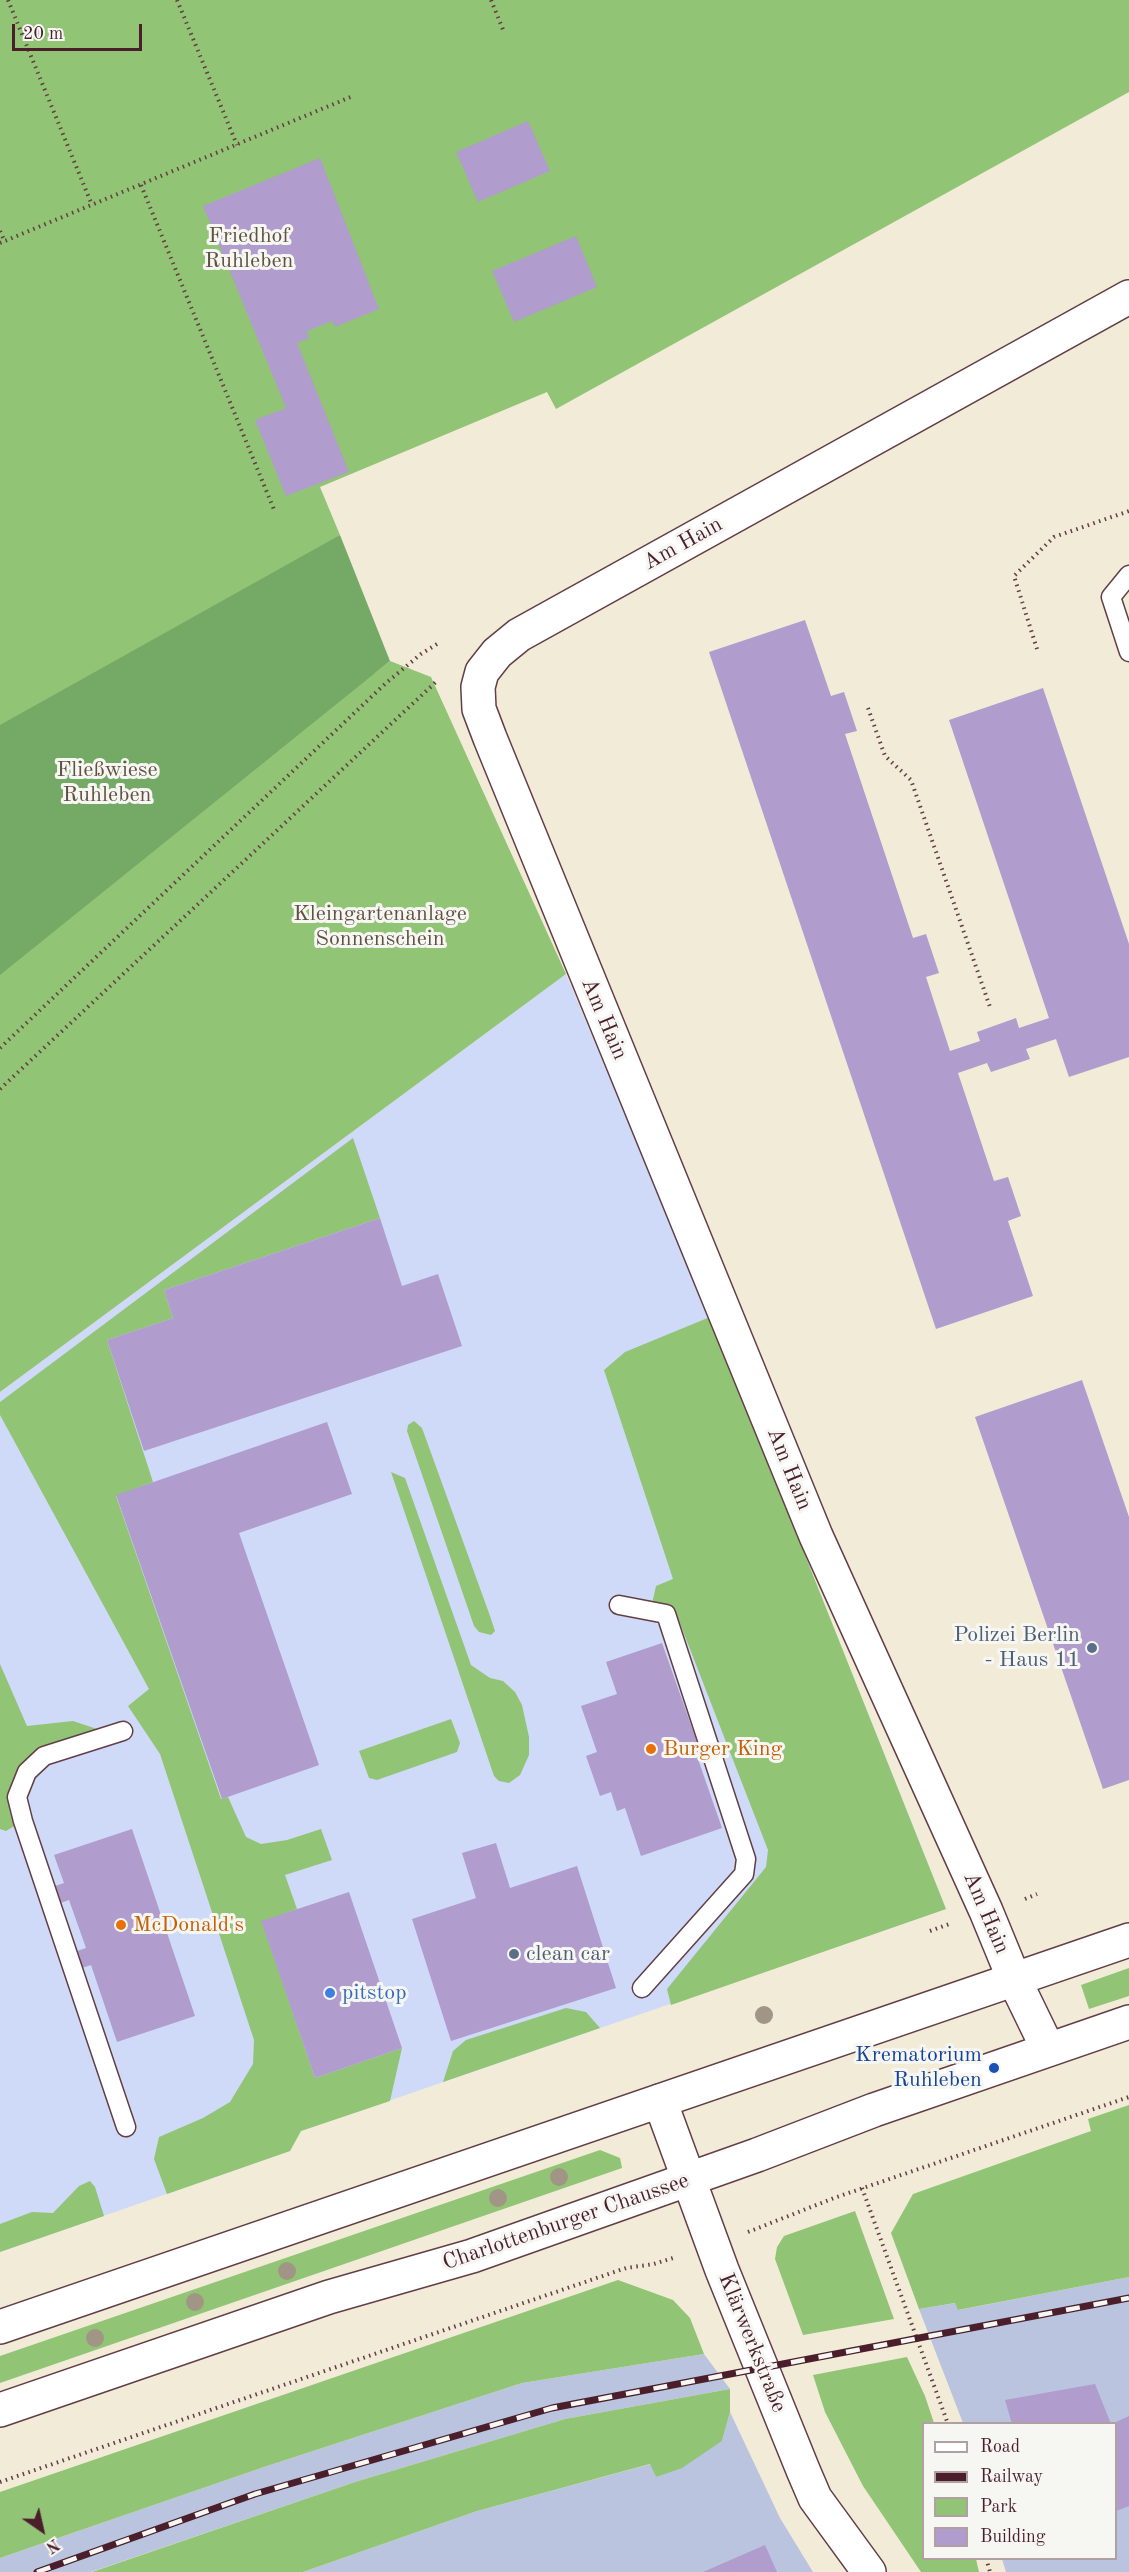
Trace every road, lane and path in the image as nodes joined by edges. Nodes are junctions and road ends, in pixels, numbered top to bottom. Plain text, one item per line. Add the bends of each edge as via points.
1 (8, 0) edge
2 (177, 0) edge
3 (491, 0) edge
4 (504, 32) dead end
5 (352, 96) dead end
6 (237, 145) junction
7 (141, 185) junction
8 (92, 205) junction
9 (0, 231) edge
10 (2, 242) edge
11 (1129, 297) edge
12 (1129, 511) edge
13 (275, 512) dead end
14 (1129, 575) edge
15 (437, 644) dead end
16 (1037, 649) dead end
17 (1129, 652) edge
18 (442, 676) dead end
19 (868, 708) dead end
20 (990, 1007) dead end
21 (0, 1048) edge
22 (0, 1089) edge
23 (619, 1605) dead end
24 (123, 1731) dead end
25 (947, 1924) dead end
26 (930, 1931) dead end
27 (1129, 1940) edge
28 (1014, 1979) junction
29 (642, 1988) dead end
30 (1129, 2022) edge
31 (1048, 2049) junction
32 (1129, 2097) edge
33 (660, 2101) junction
34 (126, 2127) dead end
35 (690, 2179) junction
36 (862, 2188) junction
37 (762, 2227) dead end
38 (670, 2259) dead end
39 (0, 2327) edge
40 (0, 2410) edge
41 (947, 2422) edge
42 (0, 2482) edge
43 (869, 2572) edge

1 - 8 path
2 - 6 path
3 - 4 path
5 - 6 path
6 - 7 path
7 - 8 path
7 - 13 path
8 - 10 path
9 - 10 path
11 - 28 street, Am Hain via 519,635 482,672 478,687 479,709 490,738 816,1536
12 - 16 path via 1054,537 1014,576
14 - 17 lane via 1111,597
15 - 21 path via 386,683
18 - 22 path
19 - 20 path via 885,756 911,780
23 - 29 lane via 666,1614 746,1859 744,1874
24 - 34 lane via 44,1755 27,1772 17,1797
25 - 26 path
27 - 28 street
28 - 31 street, Am Hain
28 - 33 street
30 - 31 street, Charlottenburger Chaussee
31 - 35 street, Charlottenburger Chaussee
32 - 36 path
33 - 35 street, Klärwerkstraße
33 - 39 street
35 - 40 street, Charlottenburger Chaussee via 472,2256 329,2297
35 - 43 street, Klärwerkstraße via 722,2270 815,2498
36 - 37 path
36 - 41 path
38 - 42 path via 626,2268

